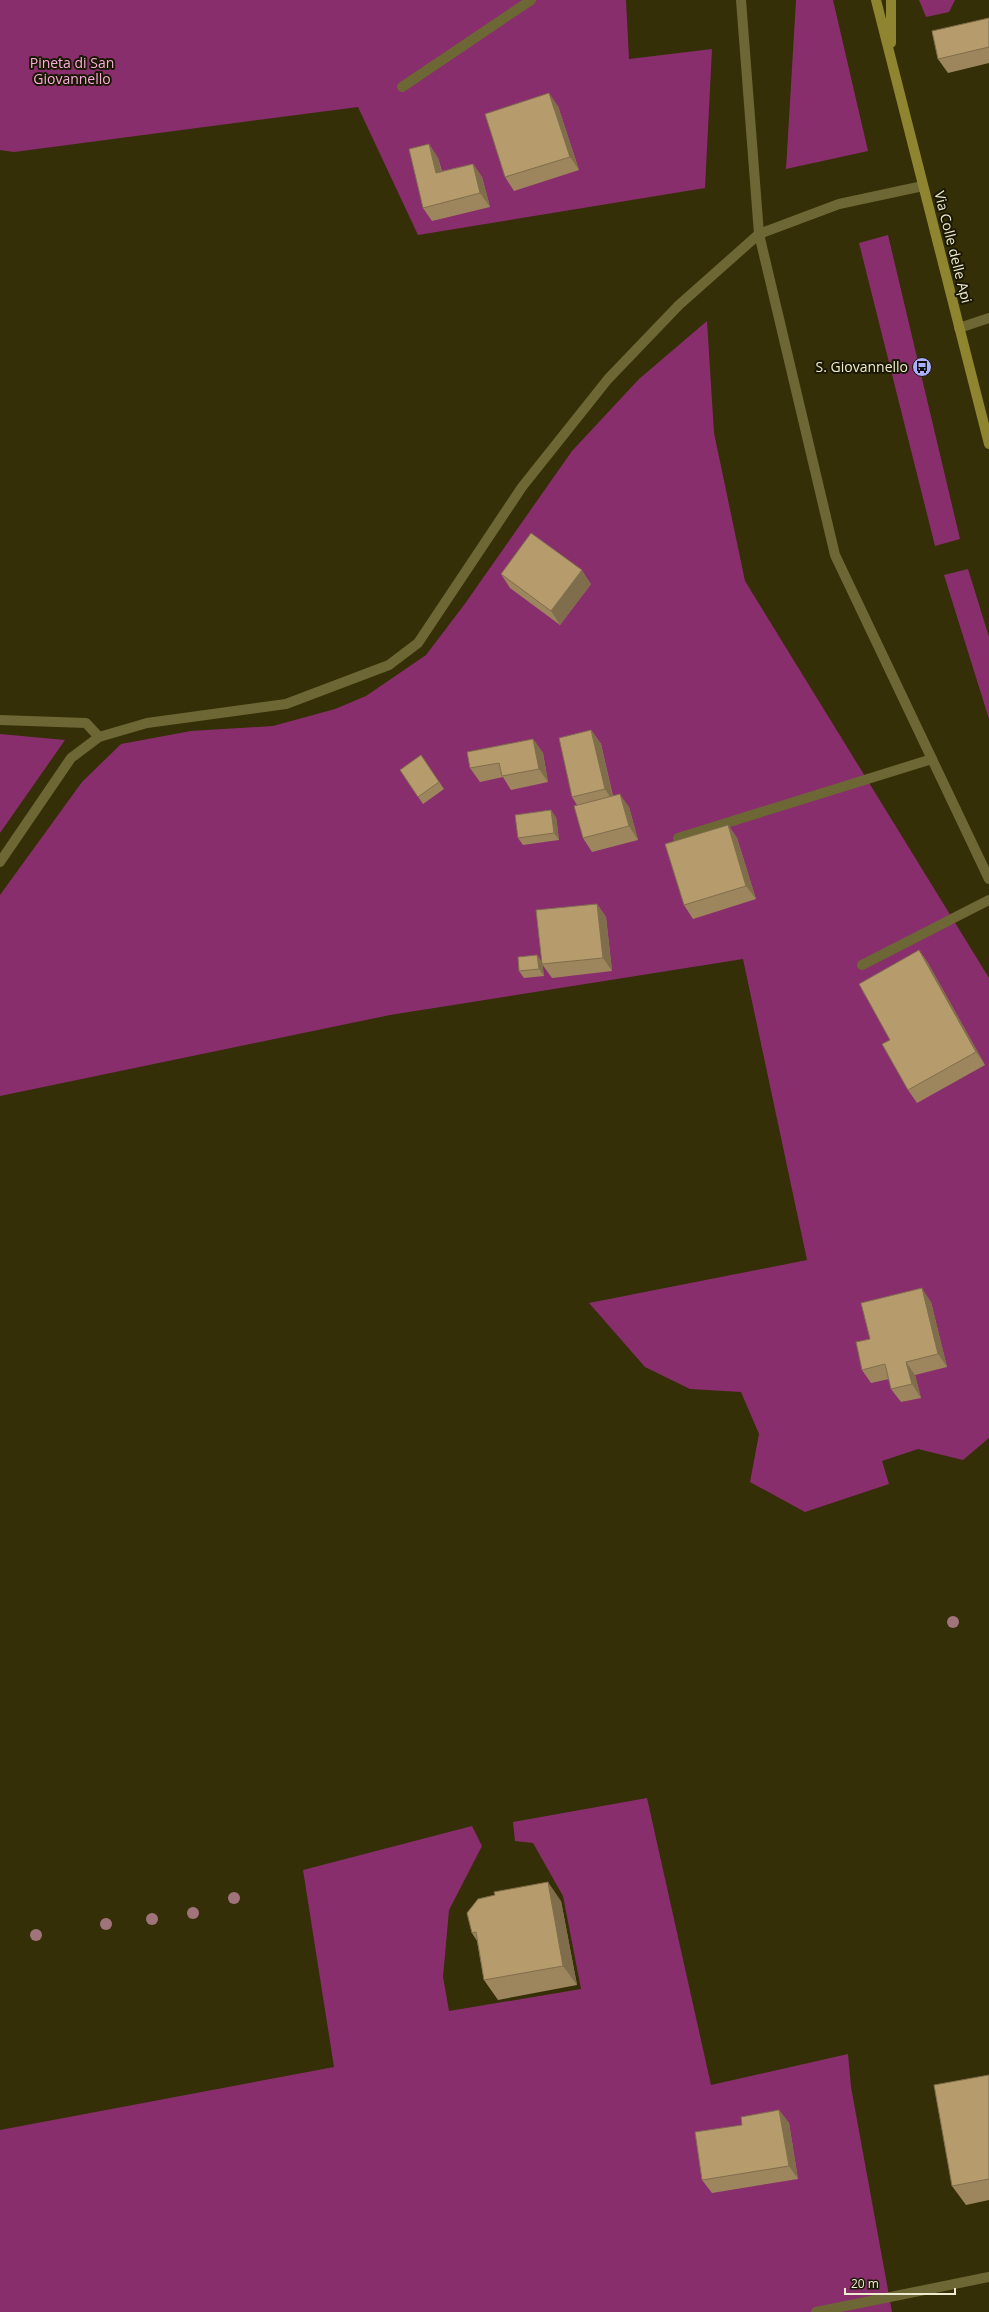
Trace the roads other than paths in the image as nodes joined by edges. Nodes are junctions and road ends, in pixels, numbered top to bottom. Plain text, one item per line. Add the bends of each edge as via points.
1 (531, 0) edge
2 (741, 0) edge
3 (876, 0) edge
4 (891, 0) edge
5 (891, 57) junction
6 (402, 87) dead end
7 (923, 186) junction
8 (759, 234) junction
9 (989, 318) edge
10 (959, 328) junction
11 (989, 444) edge
12 (0, 720) edge
13 (99, 737) junction
14 (932, 759) junction
15 (678, 838) edge
16 (0, 862) edge
17 (989, 879) edge
18 (989, 900) edge
19 (862, 965) dead end
20 (989, 2276) edge
21 (816, 2312) edge

1 - 6 street
2 - 8 street
3 - 5 main road, Via Colle delle Api
4 - 5 main road, Via Colle delle Api
5 - 7 main road, Via Colle delle Api
7 - 8 street via 839,204
7 - 10 main road, Via Colle delle Api
8 - 13 street via 679,306 608,378 522,487 418,643 388,665 286,704 147,723
8 - 14 street via 835,555
9 - 10 street
10 - 11 main road, Via Colle delle Api
12 - 13 street via 86,723
13 - 16 street via 71,758
14 - 15 street
14 - 17 street
18 - 19 street
20 - 21 street

